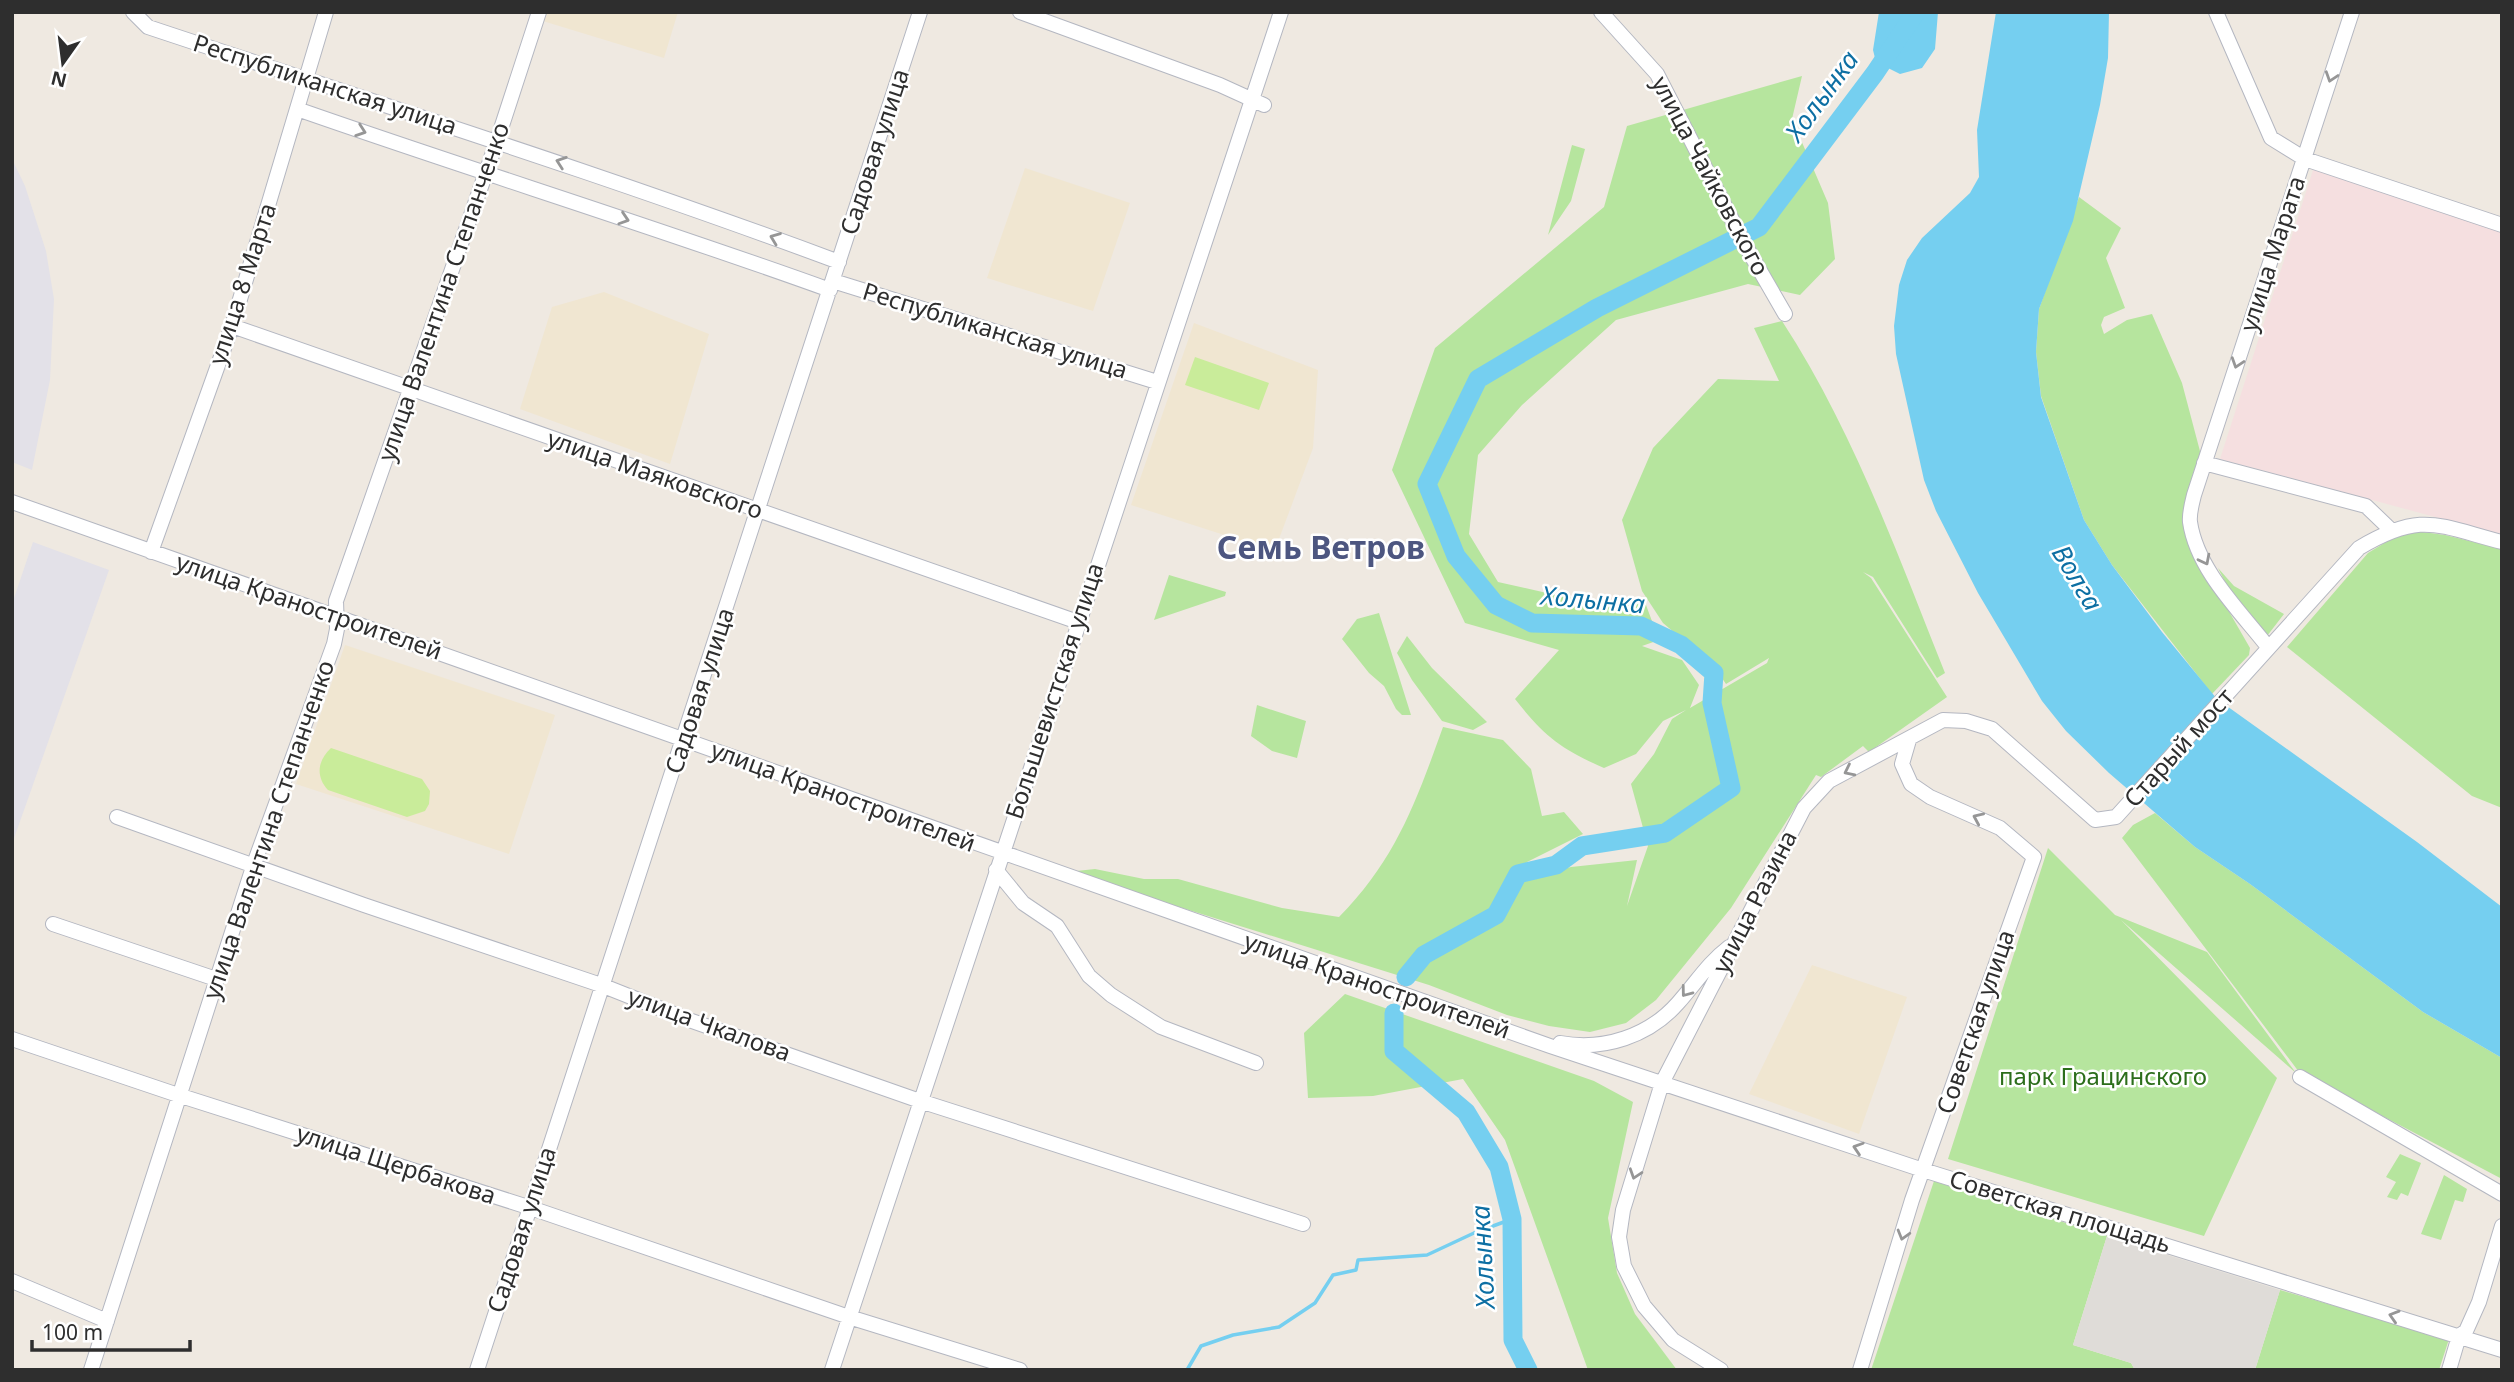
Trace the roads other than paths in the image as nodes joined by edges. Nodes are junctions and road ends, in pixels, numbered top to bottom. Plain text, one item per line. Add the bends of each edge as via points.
1 (133, 12) edge
2 (326, 12) edge
3 (539, 12) edge
4 (920, 12) edge
5 (1020, 12) edge
6 (1281, 12) edge
7 (1601, 12) edge
8 (2216, 12) edge
9 (2352, 12) edge
10 (305, 78) junction
11 (1258, 102) junction
12 (297, 109) junction
13 (497, 141) junction
14 (2305, 159) junction
15 (484, 174) junction
16 (2502, 225) edge
17 (839, 262) junction
18 (832, 286) junction
19 (1785, 314) dead end
20 (232, 326) junction
21 (1157, 382) junction
22 (410, 389) junction
23 (2204, 463) junction
24 (19, 505) edge
25 (760, 512) junction
26 (2390, 529) junction
27 (2502, 542) edge
28 (151, 552) junction
29 (337, 617) junction
30 (1079, 622) junction
31 (2268, 647) junction
32 (684, 740) junction
33 (1909, 740) junction
34 (117, 817) dead end
35 (2116, 817) joint
36 (1002, 854) junction
37 (254, 864) junction
38 (996, 870) junction
39 (52, 924) dead end
40 (1733, 944) junction
41 (216, 979) junction
42 (601, 985) junction
43 (1528, 1037) junction
44 (12, 1039) edge
45 (1256, 1063) dead end
46 (2300, 1077) dead end
47 (1662, 1083) junction
48 (178, 1096) junction
49 (920, 1101) junction
50 (1923, 1170) junction
51 (2502, 1195) edge
52 (528, 1207) junction
53 (1303, 1224) dead end
54 (2502, 1226) edge
55 (12, 1281) edge
56 (849, 1317) junction
57 (107, 1321) junction
58 (2459, 1336) junction
59 (2502, 1350) edge
60 (91, 1370) edge
61 (477, 1370) edge
62 (832, 1370) edge
63 (1020, 1370) edge
64 (1721, 1370) edge
65 (1860, 1370) edge
66 (2449, 1370) edge

1 - 10 street, Республиканская улица via 148,27
2 - 10 street, улица 8 Марта
3 - 13 street, улица Валентина Степанченко
4 - 17 street, Садовая улица
5 - 11 street
6 - 11 street, Большевистская улица
7 - 19 street, улица Чайковского via 1657,74
8 - 14 street via 2271,138
9 -> 14 street, улица Марата
10 - 12 street, улица 8 Марта
10 - 13 street, Республиканская улица
11 - 21 street, Большевистская улица
12 -> 15 street, Республиканская улица
12 - 20 street, улица 8 Марта
13 - 15 street, улица Валентина Степанченко
17 -> 13 street, Республиканская улица
14 - 16 street
14 -> 23 street, улица Марата
15 -> 18 street, Республиканская улица
15 - 22 street, улица Валентина Степанченко
17 - 18 street, Садовая улица
18 - 21 street, Республиканская улица
18 - 25 street, Садовая улица
20 - 22 street, улица Маяковского
20 - 28 street, улица 8 Марта
21 - 30 street, Большевистская улица
22 - 25 street, улица Маяковского
22 - 29 street, улица Валентина Степанченко via 336,601
23 - 26 street via 2366,506
23 -> 31 street, улица Марата via 2190,520 2204,561
24 - 28 street, улица Краностроителей
25 - 30 street, улица Маяковского
25 - 32 street, Садовая улица
26 - 27 street via 2417,523
26 - 31 street, Старый мост via 2359,548
28 - 29 street, улица Краностроителей
29 - 32 street, улица Краностроителей
29 - 37 street, улица Валентина Степанченко via 334,644
30 - 36 street, Большевистская улица
31 - 35 street, Старый мост
32 - 36 street, улица Краностроителей
32 - 42 street, Садовая улица
33 - 35 street, улица Разина via 1943,720 1992,729 2095,820
33 -> 40 street, улица Разина via 1829,781 1804,808
50 -> 33 street, Советская улица via 2034,857 2000,828 1911,784 1902,764
34 - 37 street, улица Чкалова
36 - 38 street, Большевистская улица
36 - 43 street, улица Краностроителей
37 - 41 street, улица Валентина Степанченко
37 - 42 street, улица Чкалова
38 - 45 street via 1023,903 1058,926 1089,976 1111,995 1161,1027
38 - 49 street, Большевистская улица
39 - 41 street
40 -> 43 street via 1707,964 1667,1014 1638,1033 1599,1045
40 - 47 street, улица Разина
41 - 48 street, улица Валентина Степанченко
42 - 49 street, улица Чкалова
42 - 52 street, Садовая улица
43 - 47 street, улица Краностроителей
44 - 48 street, улица Щербакова
46 - 51 street
50 -> 47 street, Советская площадь
47 -> 64 street, улица Разина via 1623,1210 1619,1237 1624,1266 1644,1306 1673,1340
48 - 52 street, улица Щербакова
48 - 57 street, улица Валентина Степанченко
49 - 53 street, улица Чкалова
49 - 56 street, Большевистская улица
58 -> 50 street, Советская площадь
50 -> 65 street, Советская улица
52 - 56 street, улица Щербакова
52 - 61 street, Садовая улица
54 - 58 street via 2479,1302
55 - 57 street
56 - 62 street, Большевистская улица
56 - 63 street, улица Щербакова
57 - 60 street, улица Валентина Степанченко
58 - 59 street, Советская площадь
58 - 66 street

